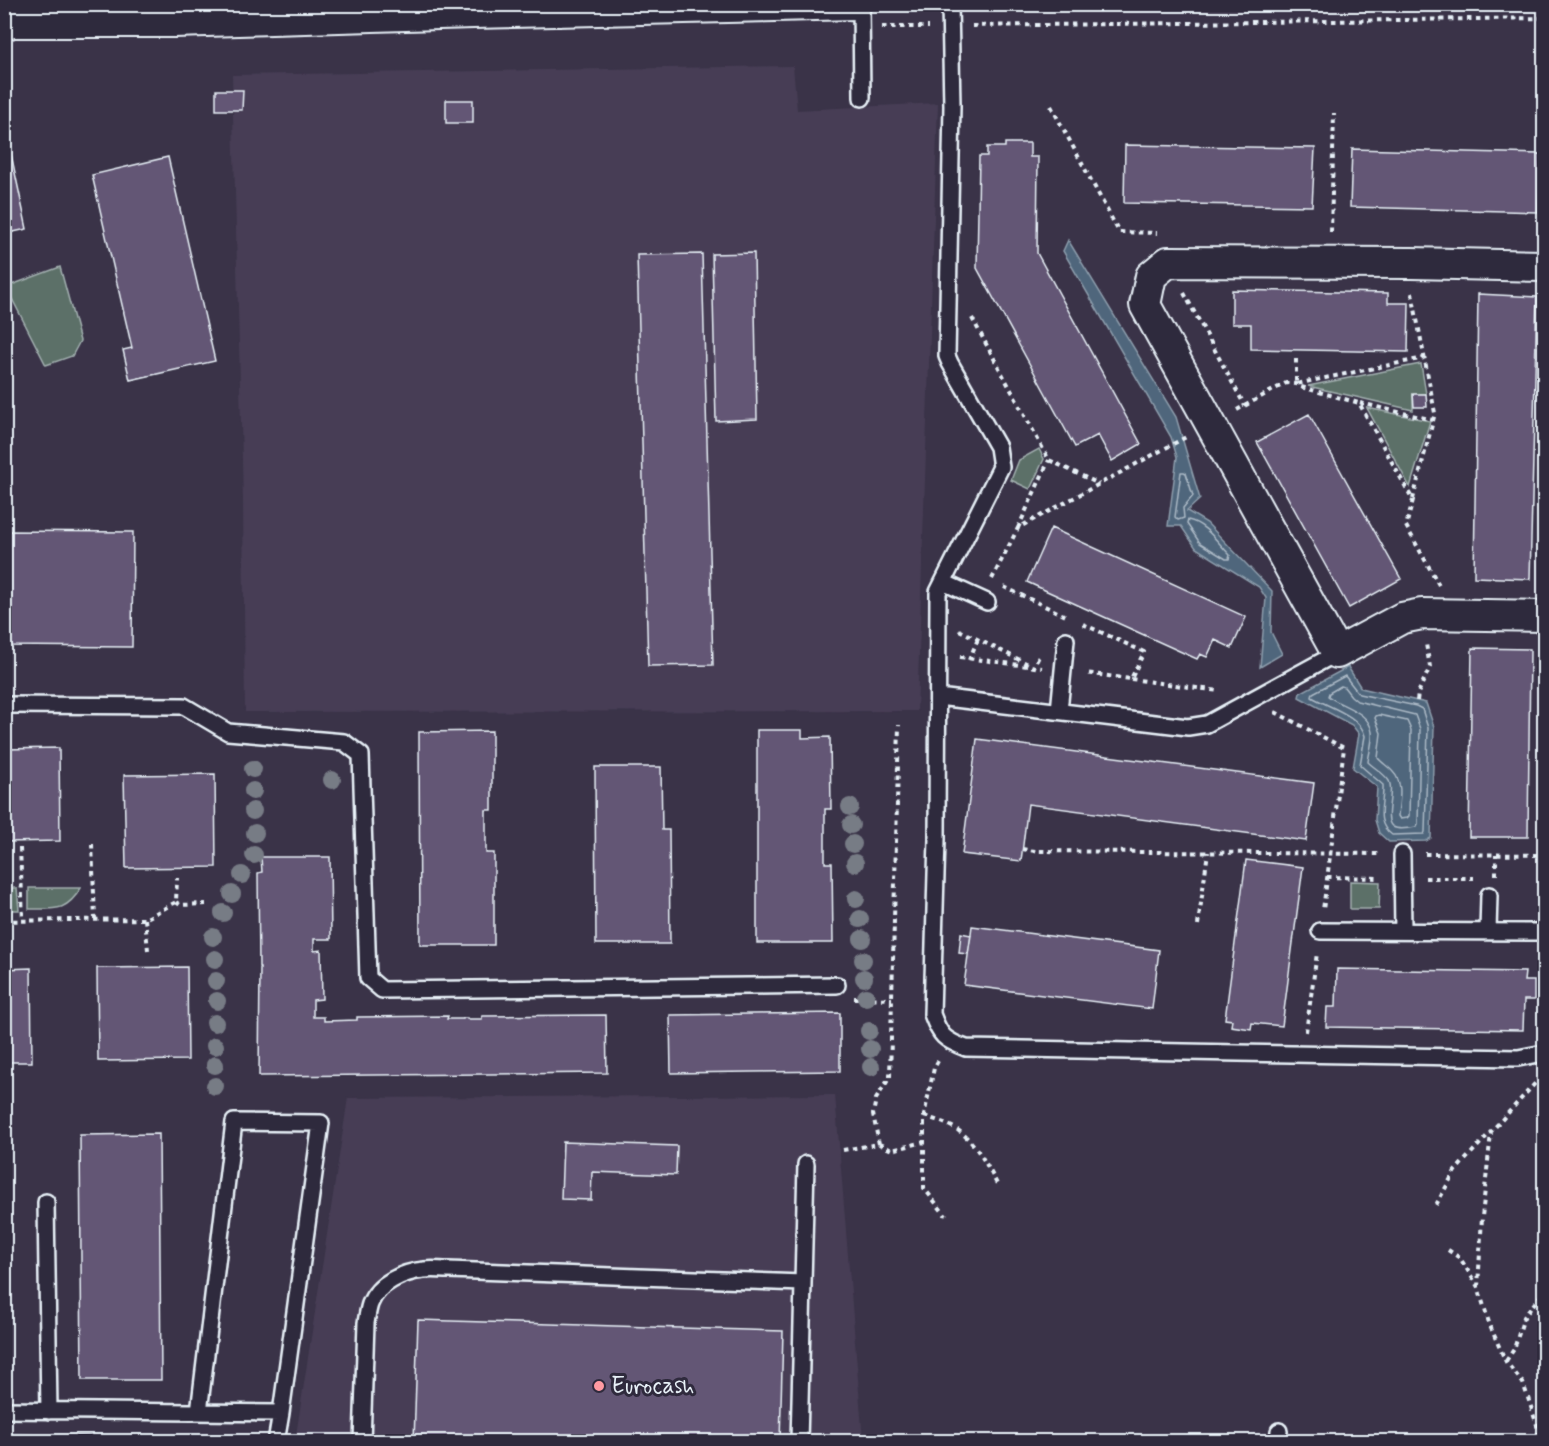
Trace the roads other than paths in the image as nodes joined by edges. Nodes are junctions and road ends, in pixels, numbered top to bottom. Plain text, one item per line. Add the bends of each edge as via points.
1 (856, 4) edge
2 (861, 4) edge
3 (950, 4) edge
4 (784, 5) edge
5 (7, 22) edge
6 (862, 98) dead end
7 (1545, 266) edge
8 (943, 582) junction
9 (987, 602) dead end
10 (1545, 616) edge
11 (1066, 640) dead end
12 (1337, 653) junction
13 (938, 697) junction
14 (4, 705) edge
15 (1059, 711) junction
16 (1402, 854) road end
17 (1489, 895) dead end
18 (1320, 931) road end
19 (1403, 931) junction
20 (1488, 931) junction
21 (1545, 932) edge
22 (837, 985) road end
23 (1545, 1053) edge
24 (806, 1164) dead end
25 (46, 1202) dead end
26 (803, 1283) junction
27 (4, 1410) edge
28 (49, 1411) junction
29 (199, 1412) junction
30 (281, 1413) junction
31 (276, 1442) edge
32 (362, 1442) edge
33 (799, 1442) edge

1 - 4 street
2 - 6 lane
3 - 8 lane via 947,356 998,447 1001,467
4 - 5 street via 174,22
7 - 12 street via 1168,262 1151,276 1145,305 1203,428
8 - 9 lane
8 - 13 lane via 938,592
10 - 12 street via 1434,614 1402,618
11 - 15 lane
12 - 15 lane via 1207,724 1188,727
13 - 15 lane
13 - 23 lane via 932,1014 938,1030 950,1042 966,1048 1518,1058
14 - 22 lane via 184,706 228,732 344,742 361,755 368,978 382,990
16 - 19 lane
17 - 20 lane
18 - 19 lane
19 - 20 lane
20 - 21 lane
24 - 26 lane
25 - 28 lane
26 - 32 lane via 448,1270 402,1275 383,1287 369,1305
26 - 33 lane
27 - 28 lane
28 - 29 lane
29 - 30 lane
29 - 30 lane via 234,1122 321,1123
30 - 31 lane

